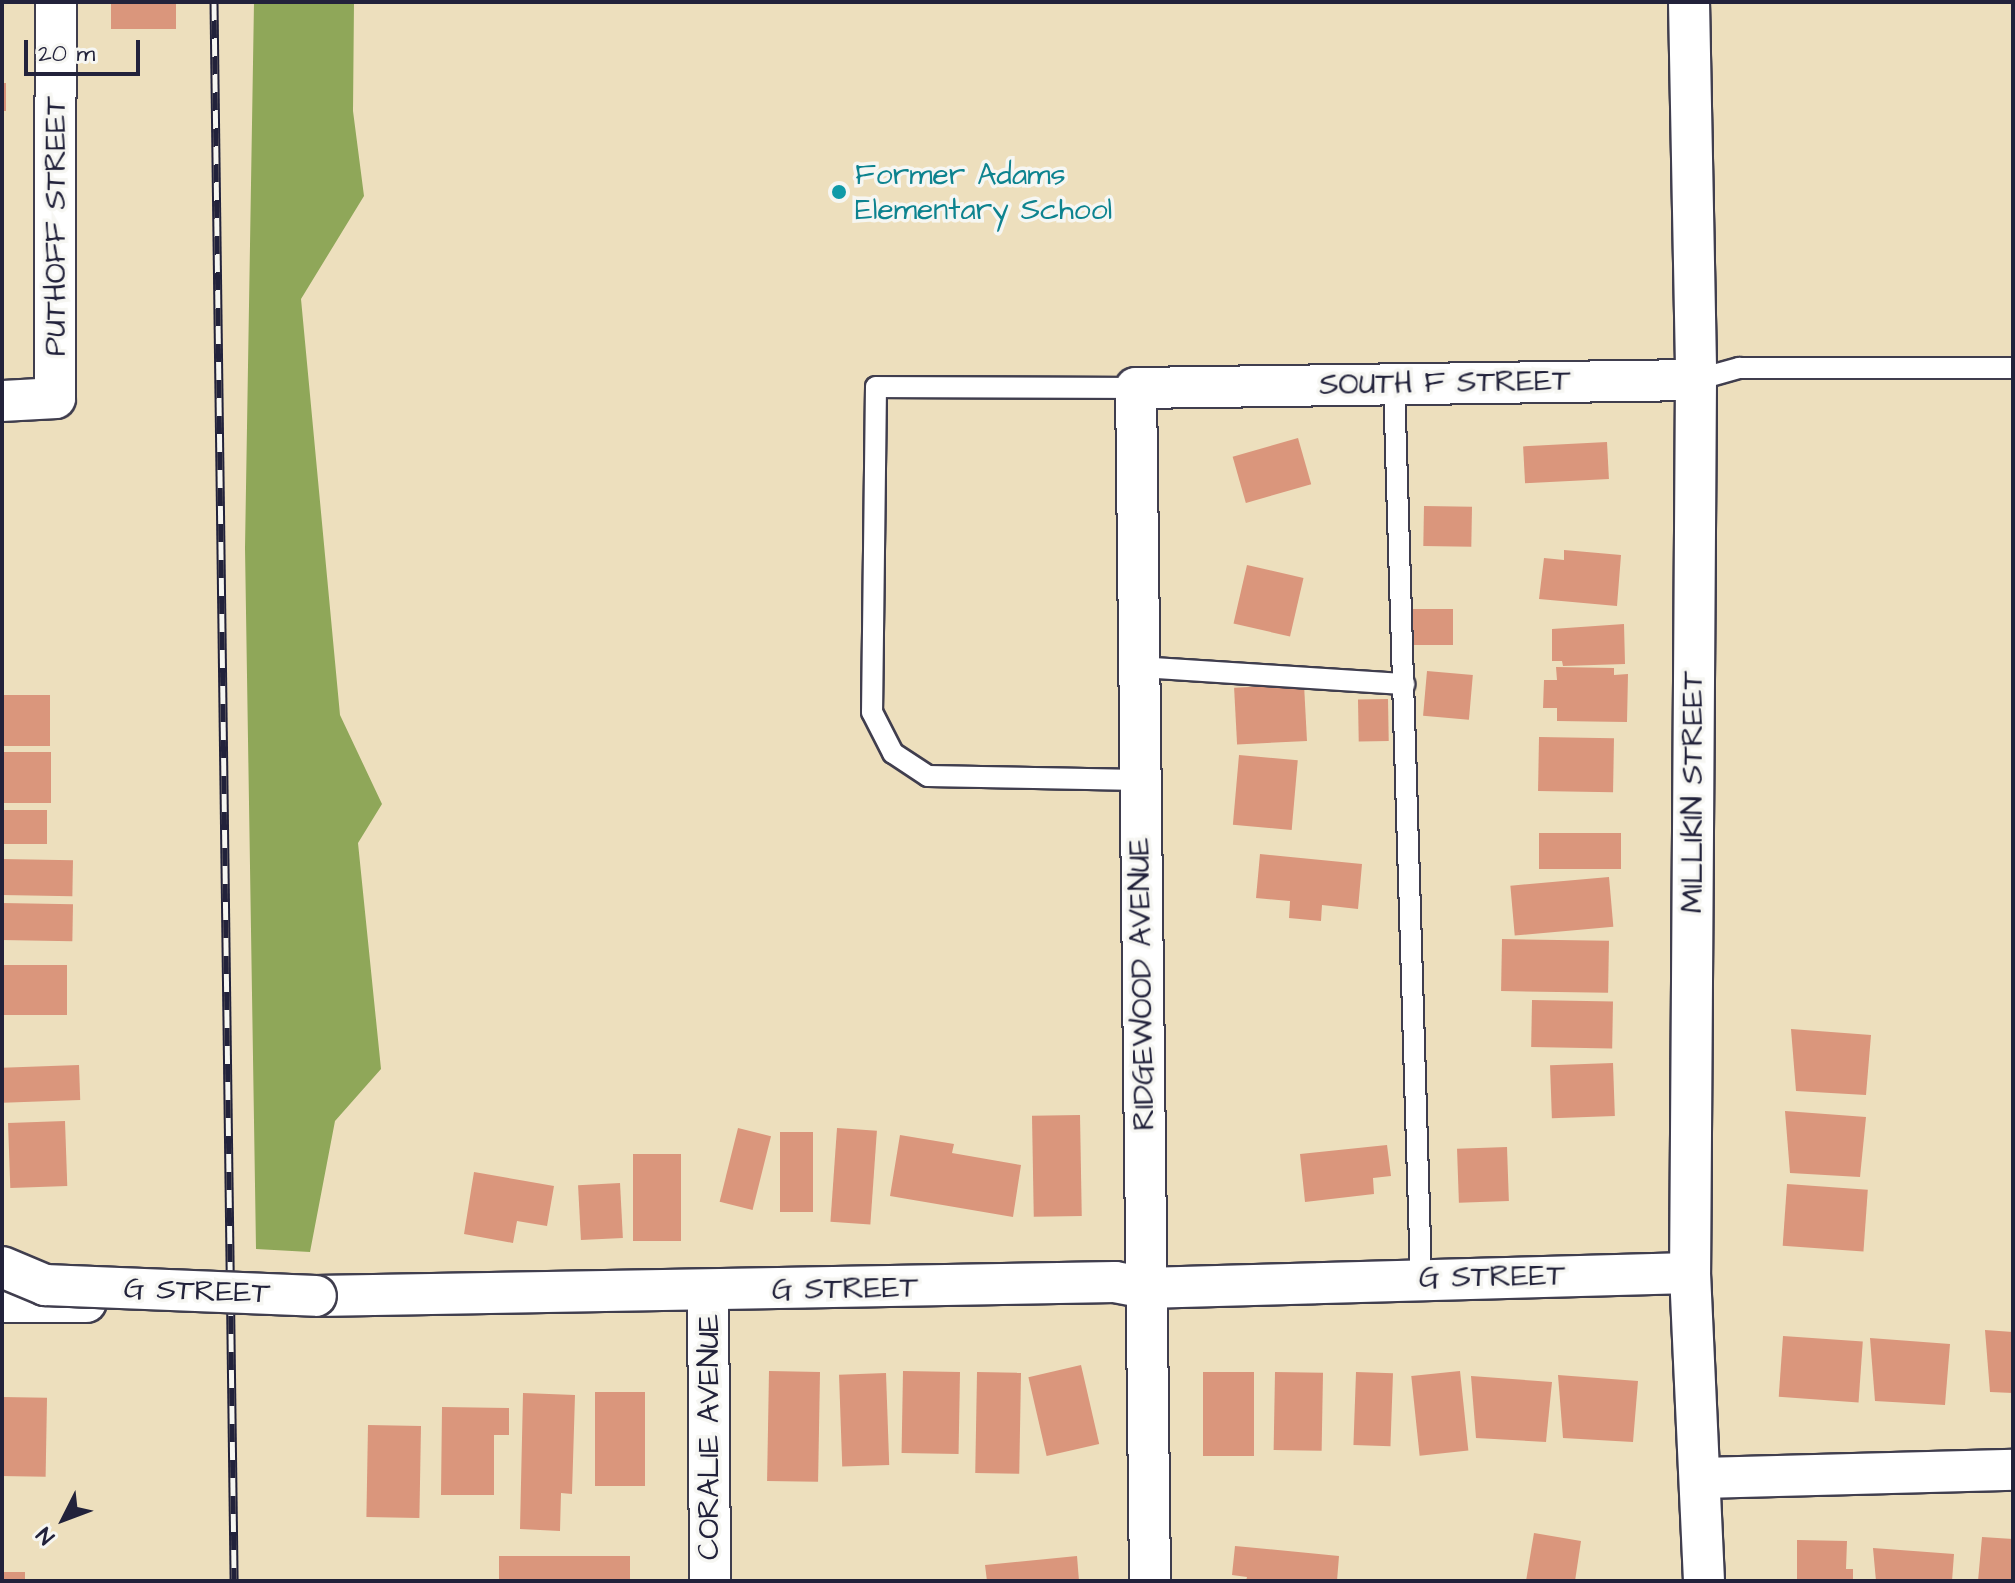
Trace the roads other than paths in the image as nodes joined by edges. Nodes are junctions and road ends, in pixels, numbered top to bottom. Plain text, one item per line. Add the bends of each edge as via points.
1 (56, 2) edge
2 (1689, 2) edge
3 (2013, 368) edge
4 (1696, 380) junction
5 (1394, 383) junction
6 (1136, 388) junction
7 (2, 401) edge
8 (1140, 667) junction
9 (1404, 684) junction
10 (1140, 780) junction
11 (2, 1267) edge
12 (1690, 1273) junction
13 (1421, 1278) junction
14 (1145, 1288) junction
15 (708, 1292) junction
16 (2, 1302) edge
17 (142, 1302) dead end
18 (2013, 1470) edge
19 (1703, 1478) junction
20 (710, 1581) edge
21 (1150, 1581) edge
22 (1704, 1581) edge

1 - 7 street, PUTHOFF STREET via 55,398
2 - 4 street, MILLIKIN STREET
3 - 4 lane, SOUTH F STREET via 1739,368
4 - 5 street, SOUTH F STREET
4 - 12 street, MILLIKIN STREET
5 - 6 street, SOUTH F STREET
5 - 9 lane
6 - 8 street, RIDGEWOOD AVENUE
6 - 10 lane, SOUTH F STREET via 876,387 872,712 893,753 928,776
8 - 9 lane
8 - 10 street, RIDGEWOOD AVENUE
9 - 13 lane
10 - 14 street, RIDGEWOOD AVENUE
11 - 15 street, G STREET, bridge via 45,1285 316,1296
12 - 13 street, G STREET
12 - 19 street, MILLIKIN STREET
13 - 14 street, G STREET
14 - 15 street, G STREET via 1115,1282
14 - 21 street, RIDGEWOOD AVENUE
15 - 20 street, CORALIE AVENUE
16 - 17 street, G STREET
18 - 19 street
19 - 22 street, MILLIKIN STREET

